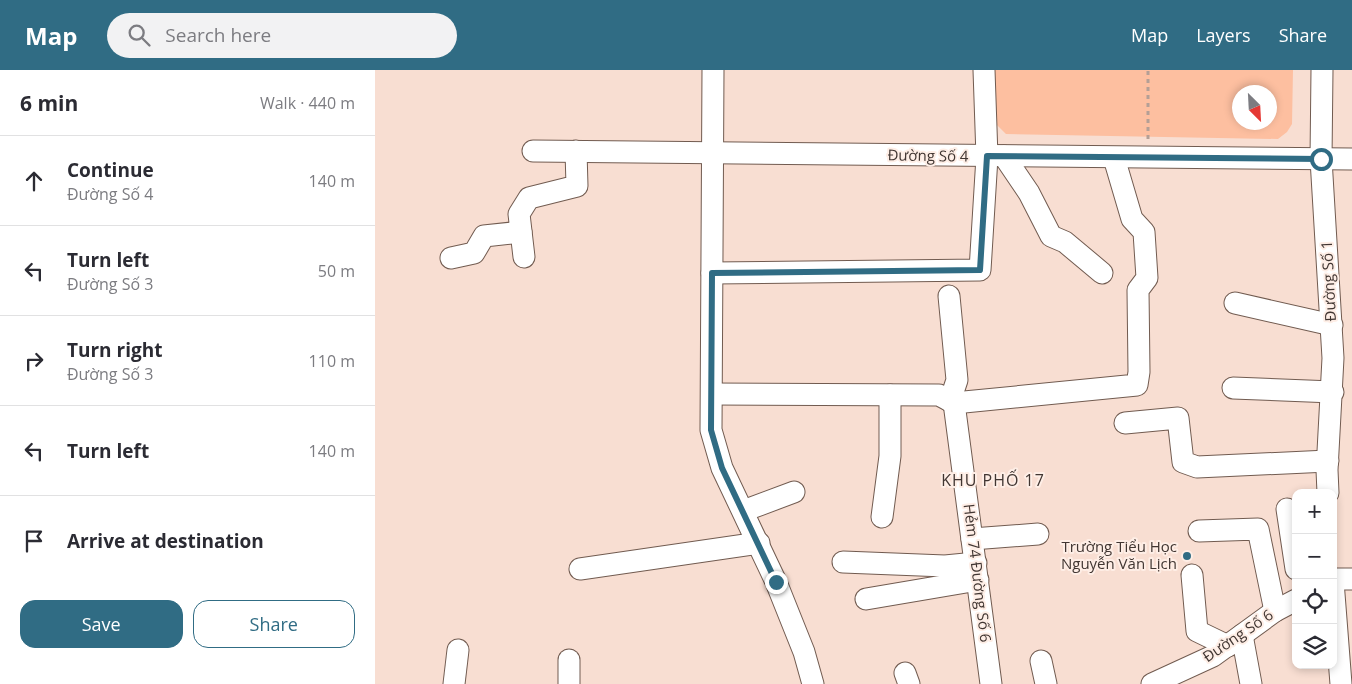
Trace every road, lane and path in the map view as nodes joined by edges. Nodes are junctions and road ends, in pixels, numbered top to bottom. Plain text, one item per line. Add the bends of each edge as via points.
1 (713, 70) edge
2 (984, 70) edge
3 (1148, 70) edge
4 (1322, 70) edge
5 (533, 151) dead end
6 (576, 151) junction
7 (713, 154) junction
8 (995, 156) junction
9 (1114, 158) junction
10 (1148, 158) junction
11 (1321, 159) junction
12 (1352, 159) edge
13 (521, 232) junction
14 (524, 257) dead end
15 (451, 258) dead end
16 (712, 273) junction
17 (1102, 273) dead end
18 (949, 296) dead end
19 (1235, 303) dead end
20 (1332, 325) junction
21 (1233, 388) dead end
22 (1333, 392) junction
23 (712, 394) junction
24 (890, 395) junction
25 (952, 402) junction
26 (1125, 423) dead end
27 (1328, 461) junction
28 (1329, 489) edge
29 (794, 492) dead end
30 (1287, 509) dead end
31 (743, 511) junction
32 (882, 517) dead end
33 (1199, 531) dead end
34 (1039, 534) dead end
35 (973, 539) junction
36 (1292, 542) edge
37 (759, 543) junction
38 (843, 562) dead end
39 (579, 569) dead end
40 (977, 572) junction
41 (1192, 575) dead end
42 (1352, 579) edge
43 (1337, 580) edge
44 (866, 599) dead end
45 (1292, 602) edge
46 (1275, 611) junction
47 (1336, 624) edge
48 (1235, 641) junction
49 (458, 650) dead end
50 (569, 660) dead end
51 (1041, 661) dead end
52 (1163, 682) edge
53 (454, 684) edge
54 (569, 684) edge
55 (813, 684) edge
56 (991, 684) edge
57 (1046, 684) edge
58 (1251, 684) edge
59 (1341, 684) edge

1 - 7 street
2 - 8 street
3 - 10 path
4 - 11 street, Đường Số 1
5 - 6 street, Đường Số 4
6 - 7 street, Đường Số 4
6 - 13 street via 577,186 529,198 519,214
7 - 8 street, Đường Số 4
7 - 16 street
8 - 9 street, Đường Số 4
8 - 16 street via 980,270
8 - 17 street via 1029,193 1051,236 1065,242
9 - 10 street, Đường Số 4
9 - 25 street via 1132,220 1144,232 1147,278 1138,290 1137,385
10 - 11 street, Đường Số 4
11 - 12 street, Đường Số 4
11 - 20 street, Đường Số 1
13 - 14 street
13 - 15 street via 485,236 474,253
16 - 23 street
18 - 25 street via 957,380
19 - 20 street
20 - 22 street, Đường Số 1
21 - 22 street
22 - 27 street, Đường Số 1
23 - 24 street
23 - 31 street via 711,430 722,468
24 - 25 street via 939,395
24 - 32 street via 890,456
25 - 35 street, Hẻm 74 Đường Số 6
26 - 27 street via 1178,418 1183,462 1197,466
27 - 28 street, Đường Số 1
29 - 31 street
30 - 36 street
31 - 37 street
33 - 46 street via 1258,529
34 - 35 street
35 - 40 street, Hẻm 74 Đường Số 6
37 - 39 street
37 - 55 street via 804,652
38 - 40 street via 945,566
40 - 44 street
40 - 56 street, Hẻm 74 Đường Số 6
41 - 48 street via 1197,631
42 - 43 street
45 - 46 street, Đường Số 6
46 - 48 street, Đường Số 6
47 - 59 street
48 - 52 street, Đường Số 6
48 - 58 street
49 - 53 street
50 - 54 street
51 - 57 street

